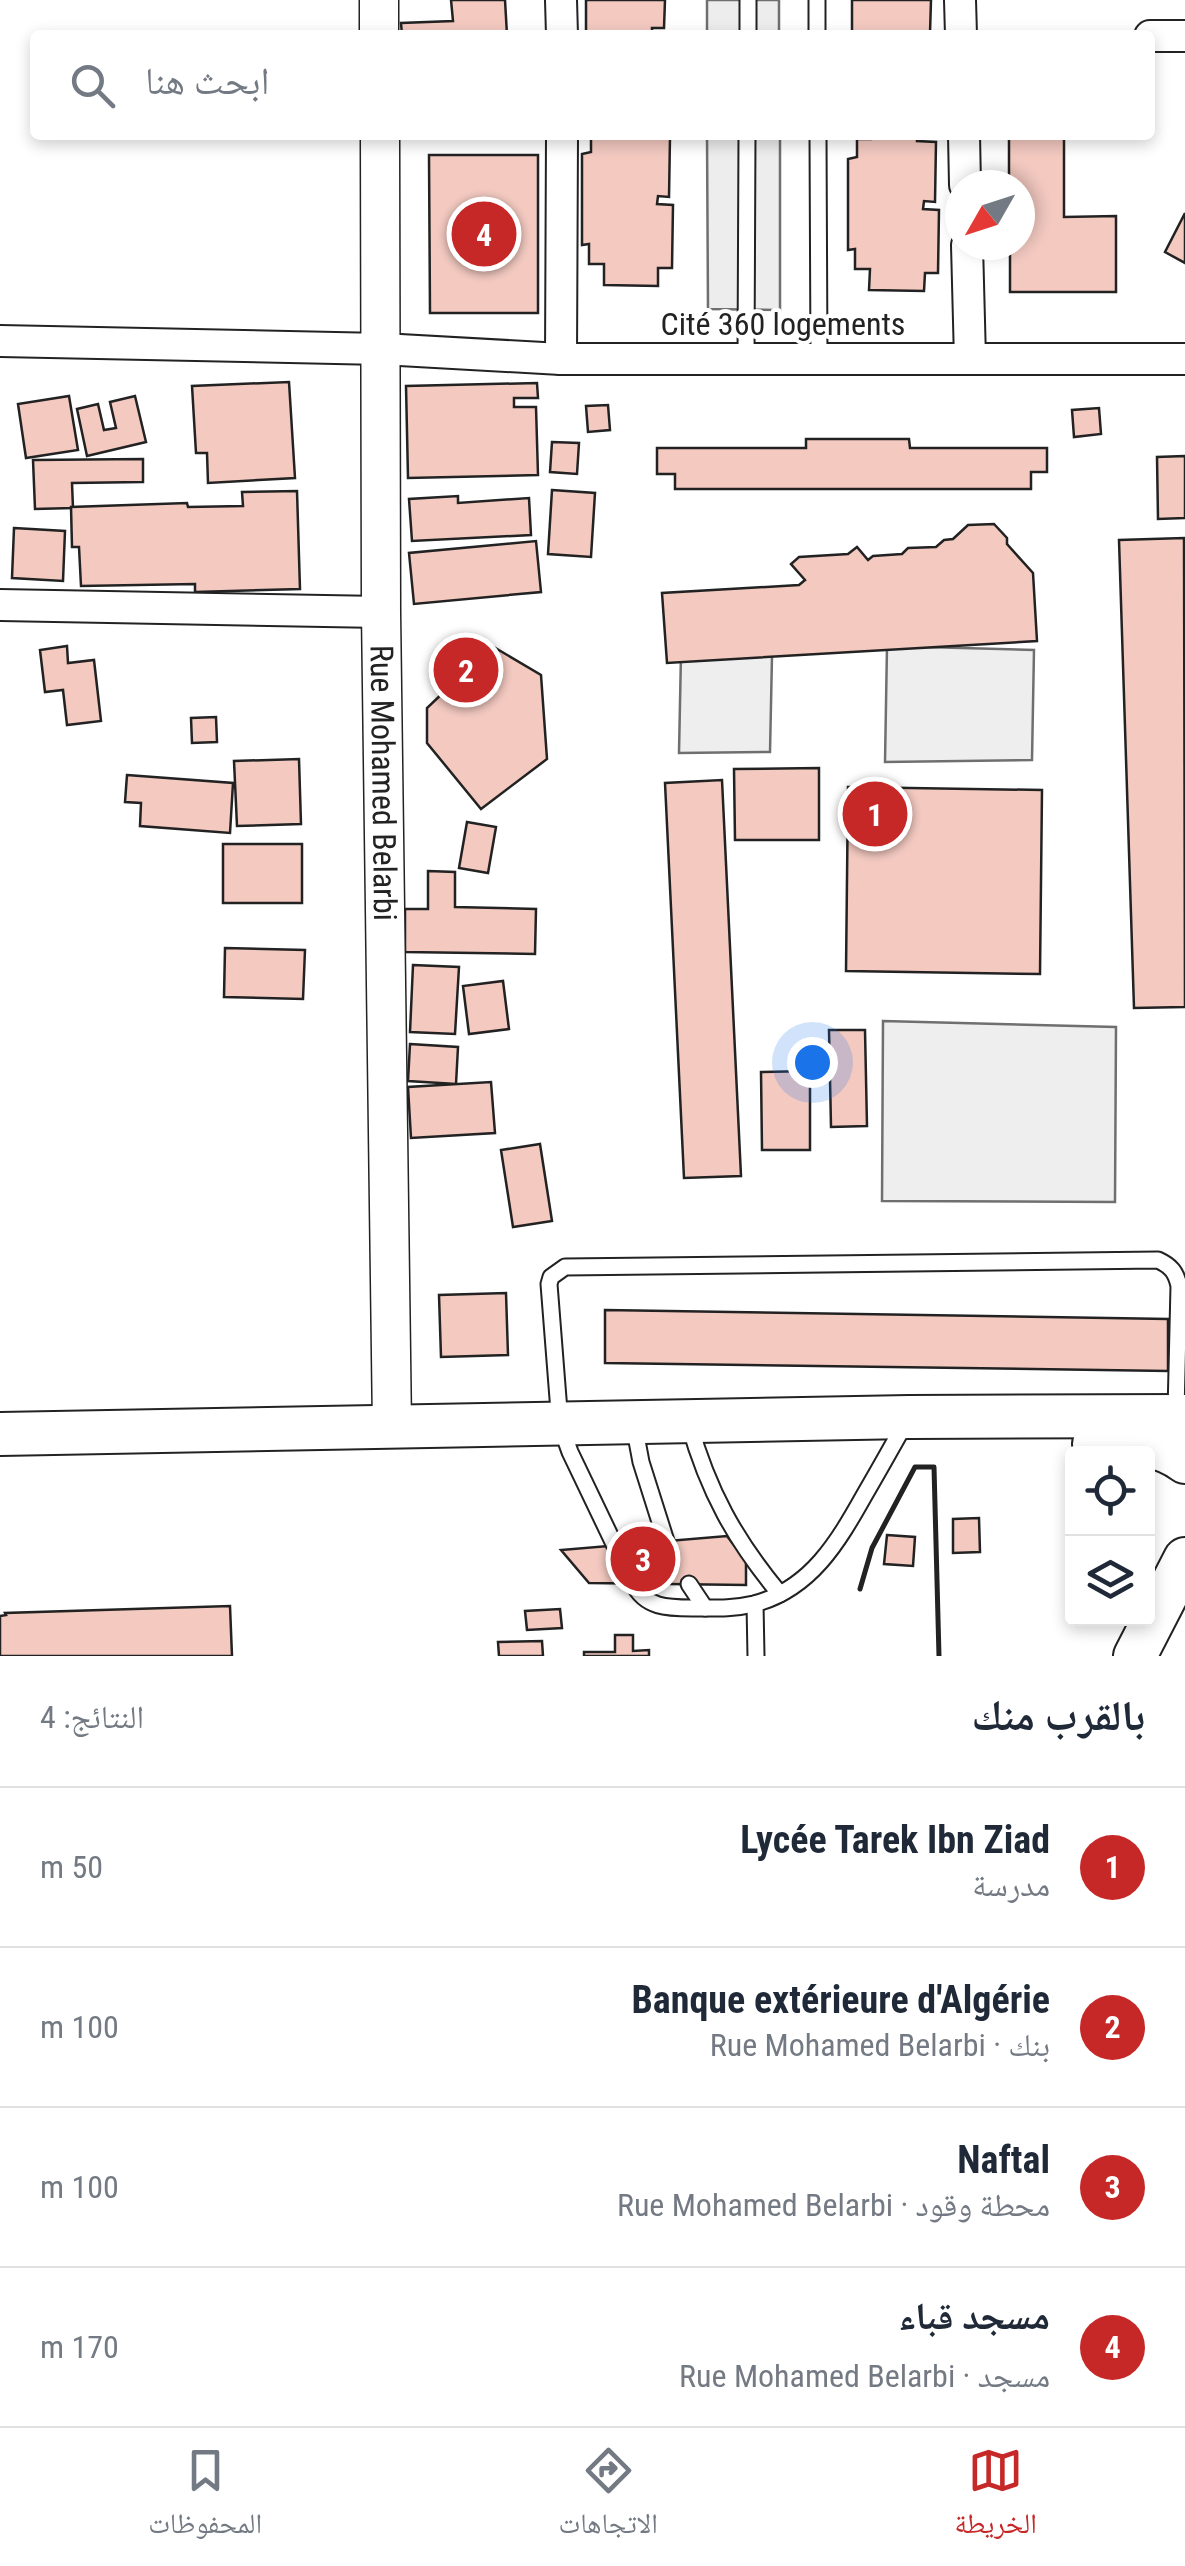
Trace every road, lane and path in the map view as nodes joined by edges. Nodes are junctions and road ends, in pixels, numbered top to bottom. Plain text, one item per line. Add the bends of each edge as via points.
1 (378, 0) edge
2 (561, 0) edge
3 (748, 0) edge
4 (817, 0) edge
5 (960, 0) edge
6 (379, 30) edge
7 (562, 30) edge
8 (748, 30) edge
9 (817, 30) edge
10 (962, 30) edge
11 (1155, 36) edge
12 (1185, 36) edge
13 (380, 140) edge
14 (562, 140) edge
15 (747, 140) edge
16 (818, 140) edge
17 (964, 140) edge
18 (965, 170) edge
19 (967, 260) edge
20 (0, 341) edge
21 (382, 349) junction
22 (561, 359) junction
23 (746, 359) junction
24 (819, 359) junction
25 (970, 359) junction
26 (1185, 359) edge
27 (0, 605) edge
28 (381, 612) junction
29 (1180, 1416) edge
30 (909, 1417) junction
31 (980, 1417) junction
32 (688, 1421) junction
33 (634, 1422) junction
34 (560, 1424) junction
35 (392, 1428) junction
36 (0, 1434) edge
37 (1185, 1462) edge
38 (666, 1542) dead end
39 (615, 1546) dead end
40 (1185, 1558) edge
41 (633, 1584) dead end
42 (689, 1584) dead end
43 (780, 1594) junction
44 (755, 1604) junction
45 (705, 1608) junction
46 (1185, 1610) edge
47 (756, 1656) edge
48 (1135, 1656) edge
49 (1157, 1656) edge

1 - 6 street
2 - 7 street
3 - 8 lane
4 - 9 lane
5 - 10 street
11 - 12 street
13 - 21 street, Rue Mohamed Belarbi
14 - 22 street
15 - 23 lane
16 - 24 lane
17 - 18 street
19 - 25 street
20 - 21 street, Cité 360 logements
21 - 22 street, Cité 360 logements
21 - 28 street, Rue Mohamed Belarbi
22 - 23 street, Cité 360 logements
23 - 24 street, Cité 360 logements
24 - 25 street, Cité 360 logements
25 - 26 street, Cité 360 logements
27 - 28 street
28 - 35 street, Rue Mohamed Belarbi
29 - 31 main road
29 - 34 lane via 1179,1286 1177,1274 1158,1260 565,1267 549,1284
30 - 31 main road
30 - 32 main road
30 - 43 lane via 838,1542
31 - 37 main road via 1007,1436 1036,1444 1146,1445
32 - 33 main road
32 - 43 lane via 729,1524
33 - 34 main road
33 - 38 lane
34 - 35 main road
34 - 39 lane
35 - 36 main road
40 - 48 main road
41 - 45 lane via 654,1605
42 - 45 lane
43 - 44 lane
44 - 45 lane
44 - 47 lane
46 - 49 main road

